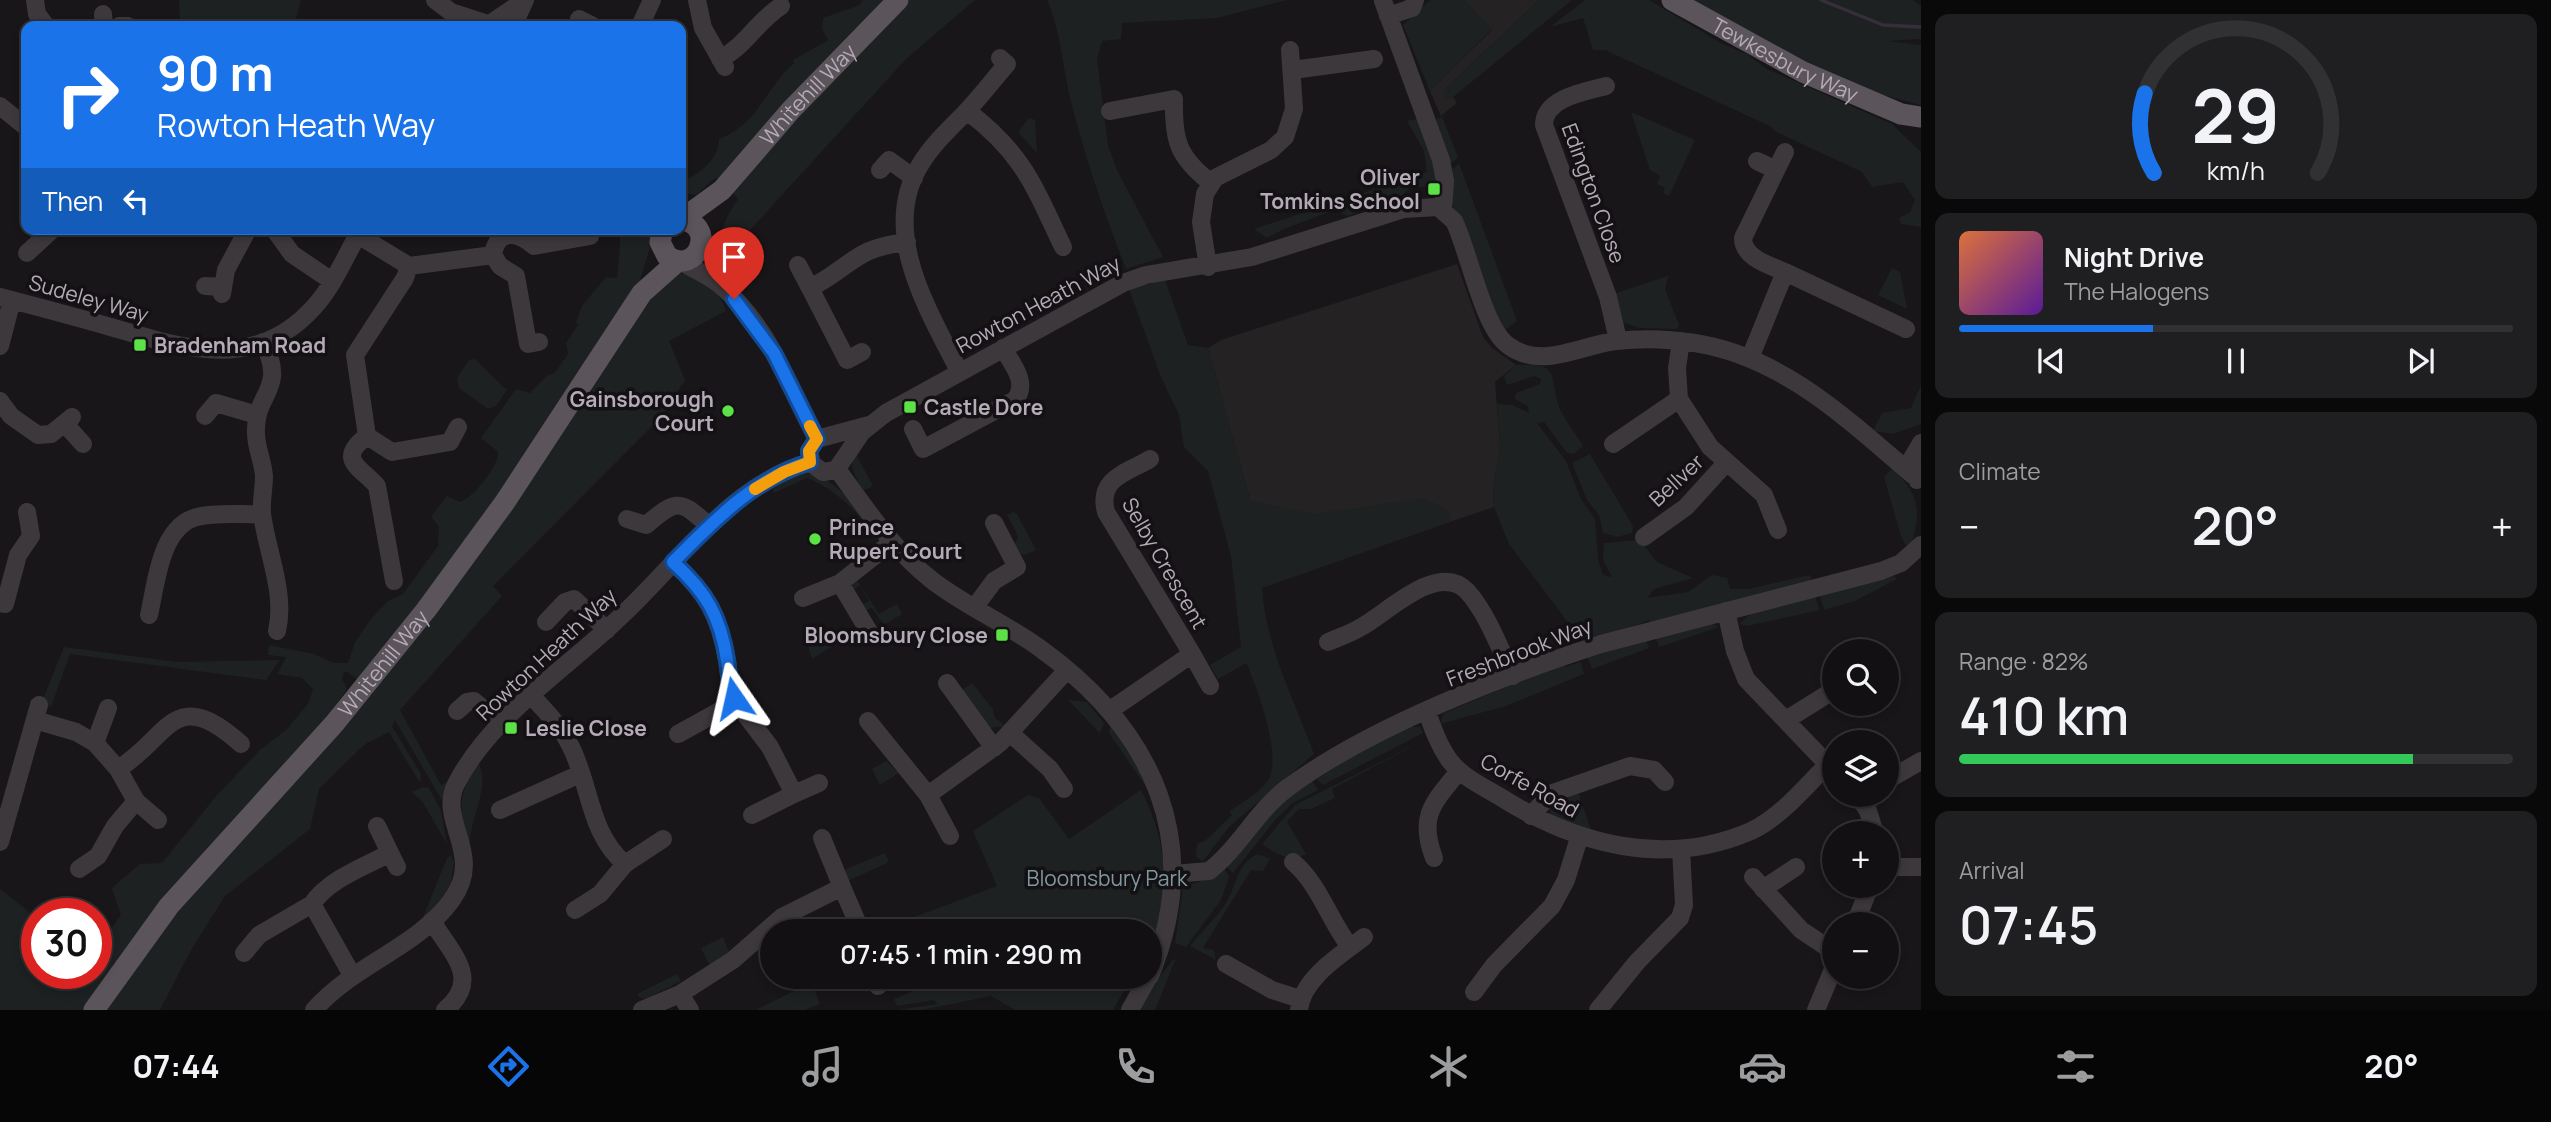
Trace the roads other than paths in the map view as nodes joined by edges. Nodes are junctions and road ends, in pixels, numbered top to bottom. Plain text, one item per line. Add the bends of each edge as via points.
1 (35, 0) edge
2 (435, 0) edge
3 (652, 0) edge
4 (697, 0) edge
5 (898, 0) edge
6 (1415, 0) edge
7 (1672, 0) edge
8 (781, 6) dead end
9 (1386, 9) edge
10 (456, 19) edge
11 (42, 21) edge
12 (495, 21) edge
13 (515, 21) edge
14 (642, 21) edge
15 (1290, 50) dead end
16 (1000, 58) dead end
17 (1374, 60) dead end
18 (1293, 70) junction
19 (1595, 84) dead end
20 (0, 106) edge
21 (968, 111) junction
22 (1110, 111) dead end
23 (1911, 115) edge
24 (21, 123) edge
25 (1921, 134) edge
26 (1785, 152) dead end
27 (889, 159) dead end
28 (1757, 161) dead end
29 (1776, 170) junction
30 (914, 178) junction
31 (1210, 183) junction
32 (722, 190) junction
33 (1443, 209) junction
34 (686, 216) edge
35 (686, 221) edge
36 (46, 235) edge
37 (245, 235) edge
38 (278, 235) edge
39 (357, 235) edge
40 (363, 235) edge
41 (506, 235) edge
42 (516, 235) edge
43 (660, 235) edge
44 (590, 238) edge
45 (702, 242) junction
46 (907, 242) junction
47 (1063, 247) dead end
48 (27, 253) dead end
49 (493, 255) junction
50 (680, 261) junction
51 (798, 265) dead end
52 (409, 266) junction
53 (1208, 267) junction
54 (1784, 272) junction
55 (332, 281) junction
56 (719, 283) junction
57 (810, 288) junction
58 (217, 289) dead end
59 (642, 293) junction
60 (6, 298) edge
61 (1894, 328) dead end
62 (1618, 340) junction
63 (1681, 341) junction
64 (263, 342) junction
65 (0, 346) edge
66 (532, 346) dead end
67 (1003, 348) junction
68 (1750, 358) junction
69 (854, 362) dead end
70 (959, 371) junction
71 (1679, 398) junction
72 (0, 401) edge
73 (214, 405) dead end
74 (257, 415) junction
75 (869, 425) junction
76 (913, 429) dead end
77 (367, 436) junction
78 (824, 438) junction
79 (457, 440) dead end
80 (1921, 442) edge
81 (83, 444) dead end
82 (1613, 444) dead end
83 (1880, 446) junction
84 (1150, 459) dead end
85 (810, 462) junction
86 (1726, 463) junction
87 (841, 464) junction
88 (1919, 483) edge
89 (27, 512) dead end
90 (262, 514) junction
91 (627, 519) dead end
92 (994, 523) dead end
93 (709, 526) junction
94 (1778, 530) dead end
95 (1654, 535) dead end
96 (892, 542) junction
97 (1921, 545) edge
98 (673, 562) junction
99 (396, 574) dead end
100 (840, 583) junction
101 (803, 598) dead end
102 (6, 605) edge
103 (974, 608) junction
104 (1726, 611) junction
105 (149, 615) dead end
106 (546, 622) dead end
107 (607, 630) junction
108 (277, 631) dead end
109 (871, 635) dead end
110 (1328, 642) dead end
111 (1192, 654) junction
112 (1067, 670) junction
113 (1513, 676) junction
114 (947, 683) dead end
115 (1210, 686) dead end
116 (531, 695) junction
117 (1822, 698) edge
118 (736, 702) junction
119 (108, 708) dead end
120 (457, 711) dead end
121 (1109, 711) junction
122 (1427, 712) junction
123 (1786, 720) junction
124 (868, 721) dead end
125 (502, 725) junction
126 (1010, 733) junction
127 (678, 734) dead end
128 (238, 735) dead end
129 (94, 743) junction
130 (994, 748) junction
131 (1822, 758) edge
132 (1921, 761) edge
133 (118, 769) junction
134 (1460, 771) junction
135 (580, 774) junction
136 (1899, 774) edge
137 (1822, 775) edge
138 (1665, 782) dead end
139 (819, 783) dead end
140 (1064, 789) dead end
141 (794, 794) junction
142 (928, 795) junction
143 (136, 801) junction
144 (509, 810) dead end
145 (752, 815) dead end
146 (1531, 816) junction
147 (158, 820) dead end
148 (377, 826) dead end
149 (950, 836) dead end
150 (822, 838) dead end
151 (1579, 838) junction
152 (663, 839) dead end
153 (0, 842) edge
154 (1435, 849) dead end
155 (1681, 849) junction
156 (625, 864) junction
157 (1305, 866) dead end
158 (1796, 867) dead end
159 (1899, 867) edge
160 (1921, 867) edge
161 (79, 869) dead end
162 (1173, 874) junction
163 (842, 887) junction
164 (312, 904) junction
165 (575, 910) dead end
166 (856, 919) edge
167 (432, 921) junction
168 (1162, 941) edge
169 (1822, 944) edge
170 (252, 950) dead end
171 (1226, 964) dead end
172 (352, 975) junction
173 (1142, 989) edge
174 (1825, 989) edge
175 (1474, 992) dead end
176 (680, 994) junction
177 (1299, 1005) edge
178 (635, 1006) edge
179 (94, 1010) edge
180 (314, 1010) edge
181 (445, 1010) edge
182 (690, 1010) edge
183 (1130, 1010) edge
184 (1598, 1010) edge
185 (1816, 1010) edge

1 - 11 street
2 - 10 street
3 - 14 street
4 - 8 street via 703,28 724,64
5 - 32 main road, Whitehill Way via 791,110
6 - 9 street via 1412,8
7 - 23 main road, Tewkesbury Way via 1794,68
9 - 33 street via 1441,160
12 - 13 street via 525,0
15 - 18 street
16 - 21 street via 1007,64
17 - 18 street via 1354,69
18 - 31 street via 1294,109 1285,137 1271,150
19 - 62 street, Edington Close via 1551,105 1544,125 1608,297
20 - 24 street
21 - 30 street via 928,154
21 - 47 street via 1010,147 1025,168
22 - 31 street via 1174,93 1179,149 1192,169
23 - 25 main road, Tewkesbury Way
26 - 29 street
27 - 30 street
28 - 29 street
29 - 54 street via 1743,243 1755,258
30 - 46 street via 907,208
31 - 53 street via 1201,214
32 - 34 main road, Whitehill Way
32 - 45 main road, Whitehill Way
33 - 53 street, Rowton Heath Way via 1404,209 1298,245
33 - 62 street via 1458,229 1493,326 1505,344 1520,353 1542,357
35 - 45 main road via 697,227
36 - 48 street
37 - 58 street
38 - 55 street via 292,254
39 - 55 street, Sudeley Way
40 - 52 street
41 - 49 street
42 - 44 street via 534,246
43 - 50 main road via 667,256
43 - 59 main road, Whitehill Way
45 - 50 main road, Whitehill Way via 695,257
45 - 56 street
46 - 57 street via 858,254
46 - 70 street via 914,278
49 - 52 street
49 - 66 street via 518,279
50 - 56 street
50 - 59 main road, Whitehill Way
51 - 57 street
52 - 77 street via 355,355
53 - 67 street, Rowton Heath Way via 1134,278
54 - 61 street
54 - 68 street
55 - 64 street, Sudeley Way via 303,317
56 - 78 street via 765,338
57 - 69 street
59 - 179 main road, Whitehill Way via 505,502 433,601 334,724 169,906
60 - 64 street, Sudeley Way via 179,347 226,351
60 - 65 street
62 - 63 street
63 - 68 street
63 - 71 street
64 - 74 street via 274,372
67 - 70 street, Rowton Heath Way
67 - 76 street via 1020,380 1020,393 1014,400 923,449
68 - 83 street via 1809,389
70 - 75 street, Rowton Heath Way
71 - 82 street via 1642,416
71 - 86 street, Bellver via 1710,447
72 - 81 street via 38,435 51,434 69,420
73 - 74 street
74 - 90 street via 264,476
75 - 78 street, Rowton Heath Way
75 - 87 street, Rowton Heath Way
77 - 79 street via 392,452
77 - 99 street via 356,447 353,461 377,486
78 - 85 street via 809,451
78 - 87 street via 841,444
80 - 83 street
80 - 88 street via 1911,460
83 - 88 street
84 - 111 street, Selby Crescent via 1097,488 1106,512
85 - 87 street via 823,472
85 - 93 street, Rowton Heath Way via 766,481
86 - 94 street, Bellver via 1764,495
86 - 95 street, Bellver
87 - 96 street
89 - 102 street via 31,536 18,555
90 - 105 street via 197,517 176,528
90 - 108 street via 277,590
91 - 93 street via 648,530 671,505 678,504
92 - 103 street via 1024,563 994,580
93 - 98 street, Rowton Heath Way
96 - 100 street
96 - 103 street via 933,581
97 - 104 street, Freshbrook Way via 1901,563 1881,571
98 - 107 street, Rowton Heath Way
98 - 118 street via 709,601
100 - 101 street
100 - 109 street
103 - 112 street
104 - 113 street, Freshbrook Way via 1601,644
104 - 123 street via 1746,679
106 - 107 street via 574,599
107 - 116 street, Rowton Heath Way
110 - 113 street via 1364,626 1408,595 1448,582 1468,592
111 - 115 street, Selby Crescent
111 - 121 street, Selby Crescent
112 - 121 street
112 - 126 street
113 - 122 street, Freshbrook Way
114 - 130 street
116 - 125 street, Rowton Heath Way
116 - 135 street via 562,732
117 - 123 street
118 - 127 street
118 - 141 street via 770,747
119 - 129 street
120 - 125 street via 474,701
121 - 162 street via 1141,757 1160,797 1171,832
122 - 134 street, Corfe Road via 1442,747
122 - 162 street, Freshbrook Way via 1327,762 1285,790 1209,871
123 - 131 street
124 - 142 street
125 - 167 street, Rowton Heath Way via 470,762 453,792 454,817 465,853 463,874 453,898
126 - 130 street
126 - 140 street via 1050,769
128 - 133 street via 208,721 177,720 163,727 141,753
129 - 133 street
129 - 153 street via 37,713
130 - 142 street
132 - 136 street
133 - 143 street
134 - 146 street, Corfe Road
134 - 154 street via 1427,817
135 - 144 street
135 - 156 street via 601,835
137 - 155 street, Corfe Road via 1762,825
138 - 146 street via 1654,770 1630,766 1550,794
139 - 141 street
141 - 145 street
142 - 149 street
143 - 147 street
143 - 161 street via 98,856
146 - 151 street, Corfe Road
148 - 164 street via 393,860 327,887
150 - 163 street
151 - 155 street, Corfe Road via 1635,848
151 - 175 street via 1552,906
152 - 156 street
155 - 184 street via 1684,905 1680,918
156 - 165 street via 600,894
157 - 177 street via 1334,926 1357,942 1310,982
158 - 169 street via 1758,883 1801,930
159 - 160 street
162 - 168 street
163 - 166 street
163 - 176 street via 782,917 733,960
164 - 170 street via 268,928
164 - 172 street
167 - 172 street, Rowton Heath Way
167 - 181 street via 464,976 461,992
171 - 177 street via 1247,968
172 - 180 street, Rowton Heath Way
173 - 183 street
174 - 185 street
176 - 178 street
176 - 182 street

